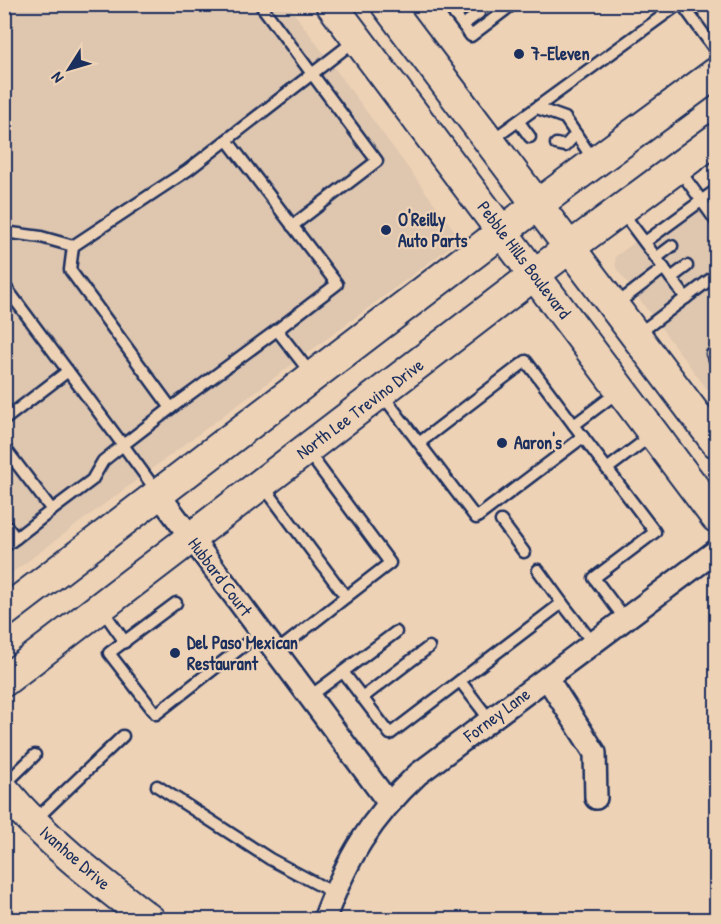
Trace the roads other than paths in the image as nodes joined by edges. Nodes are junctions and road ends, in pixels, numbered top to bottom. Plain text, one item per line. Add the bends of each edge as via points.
1 (260, 4) edge
2 (331, 4) edge
3 (386, 4) edge
4 (470, 4) edge
5 (513, 4) edge
6 (680, 4) edge
7 (452, 8) edge
8 (479, 13) dead end
9 (463, 25) junction
10 (357, 39) junction
11 (717, 51) edge
12 (717, 73) edge
13 (312, 75) junction
14 (537, 108) junction
15 (519, 122) junction
16 (576, 134) junction
17 (530, 137) dead end
18 (717, 139) edge
19 (227, 140) junction
20 (490, 142) junction
21 (556, 144) dead end
22 (595, 162) junction
23 (678, 168) junction
24 (717, 190) edge
25 (701, 200) junction
26 (537, 205) junction
27 (621, 210) junction
28 (711, 220) edge
29 (292, 226) junction
30 (4, 232) edge
31 (503, 232) junction
32 (645, 242) junction
33 (74, 246) junction
34 (672, 246) dead end
35 (569, 248) junction
36 (657, 258) junction
37 (687, 266) dead end
38 (664, 268) junction
39 (535, 275) junction
40 (717, 275) edge
41 (671, 278) junction
42 (4, 285) edge
43 (686, 298) junction
44 (613, 307) junction
45 (277, 330) junction
46 (636, 336) junction
47 (717, 351) edge
48 (717, 361) edge
49 (68, 371) junction
50 (314, 377) junction
51 (621, 389) junction
52 (381, 393) junction
53 (171, 408) junction
54 (4, 420) edge
55 (574, 425) junction
56 (654, 433) junction
57 (583, 437) junction
58 (717, 442) edge
59 (419, 443) junction
60 (123, 445) junction
61 (4, 447) edge
62 (306, 450) junction
63 (607, 469) junction
64 (262, 484) junction
65 (160, 496) junction
66 (52, 510) junction
67 (717, 517) edge
68 (501, 521) dead end
69 (4, 523) edge
70 (16, 538) junction
71 (191, 538) junction
72 (4, 547) edge
73 (717, 551) edge
74 (524, 552) dead end
75 (537, 570) dead end
76 (346, 597) junction
77 (176, 603) dead end
78 (562, 603) junction
79 (100, 608) junction
80 (4, 612) edge
81 (625, 619) junction
82 (261, 632) junction
83 (396, 632) dead end
84 (125, 642) junction
85 (593, 643) junction
86 (429, 647) dead end
87 (276, 652) junction
88 (343, 672) junction
89 (548, 678) junction
90 (4, 681) edge
91 (460, 681) junction
92 (309, 697) junction
93 (362, 698) junction
94 (490, 720) junction
95 (123, 735) dead end
96 (35, 755) dead end
97 (4, 785) edge
98 (157, 786) dead end
99 (4, 790) edge
100 (596, 798) dead end
101 (388, 802) junction
102 (34, 822) junction
103 (334, 893) junction
104 (150, 920) edge
105 (324, 920) edge

1 - 13 lane
2 - 10 main road, Pebble Hills Boulevard
3 - 20 main road
4 - 7 lane
5 - 9 lane via 471,36
6 - 11 lane
6 - 14 lane
7 - 9 lane
8 - 9 lane
10 - 13 lane
10 - 31 main road, Pebble Hills Boulevard
12 - 22 main road
13 - 19 lane
13 - 29 lane via 377,161
14 - 15 lane
14 - 16 lane via 565,118
15 - 17 lane
15 - 20 lane
16 - 21 lane via 565,146
16 - 22 lane
18 - 23 main road, North Lee Trevino Drive
19 - 29 lane
19 - 33 lane
20 - 26 main road
22 - 26 main road
23 - 25 lane
23 - 27 main road, North Lee Trevino Drive
24 - 25 lane
25 - 28 lane
25 - 32 lane
26 - 31 main road
26 - 35 main road
27 - 32 lane
27 - 35 main road, North Lee Trevino Drive
29 - 45 lane via 337,284
30 - 33 lane
31 - 39 main road, Pebble Hills Boulevard
31 - 50 main road
32 - 36 lane
33 - 53 lane via 70,270
34 - 36 lane
35 - 39 main road, North Lee Trevino Drive
35 - 44 main road
36 - 38 lane
37 - 41 lane
38 - 41 lane
38 - 44 lane
39 - 51 main road, Pebble Hills Boulevard
39 - 52 main road, North Lee Trevino Drive
40 - 43 lane
41 - 43 lane
42 - 49 lane
43 - 46 lane
44 - 46 main road
45 - 50 lane
45 - 53 lane
46 - 58 main road
47 - 48 lane via 711,354
49 - 54 lane
49 - 60 lane
50 - 65 main road
51 - 55 lane
51 - 56 main road, Pebble Hills Boulevard
52 - 59 lane
52 - 62 main road, North Lee Trevino Drive
53 - 60 lane
55 - 57 lane
55 - 59 lane via 526,361
56 - 63 lane
56 - 67 main road, Pebble Hills Boulevard
57 - 59 lane via 476,518
57 - 63 lane
60 - 65 lane
60 - 66 lane via 103,460 92,480
61 - 66 lane
62 - 64 main road, North Lee Trevino Drive
62 - 76 lane via 390,563
63 - 81 lane via 655,531 594,578
64 - 71 main road, North Lee Trevino Drive
64 - 76 lane
65 - 71 street, Hubbard Court
65 - 80 main road
66 - 70 lane
68 - 74 lane
69 - 70 lane
70 - 72 lane
71 - 79 main road, North Lee Trevino Drive
71 - 82 street, Hubbard Court
73 - 81 street, Forney Lane
75 - 78 lane
76 - 87 lane
77 - 84 lane
78 - 85 lane
78 - 91 lane
79 - 84 lane
79 - 90 main road, North Lee Trevino Drive
81 - 85 street, Forney Lane
82 - 84 lane via 156,714 109,653
82 - 87 street, Hubbard Court
83 - 88 lane
85 - 89 street, Forney Lane
86 - 93 lane
87 - 92 street, Hubbard Court
88 - 92 lane
88 - 93 lane
89 - 94 street, Forney Lane
89 - 100 street via 595,753
91 - 93 lane via 390,734
91 - 94 lane
92 - 101 street, Hubbard Court
94 - 101 street, Forney Lane via 418,774
95 - 102 lane
96 - 97 lane
98 - 103 lane via 270,859
99 - 102 main road, Ivanhoe Drive
101 - 103 street, Forney Lane via 355,848
102 - 104 main road, Ivanhoe Drive via 98,880
103 - 105 street, Forney Lane

